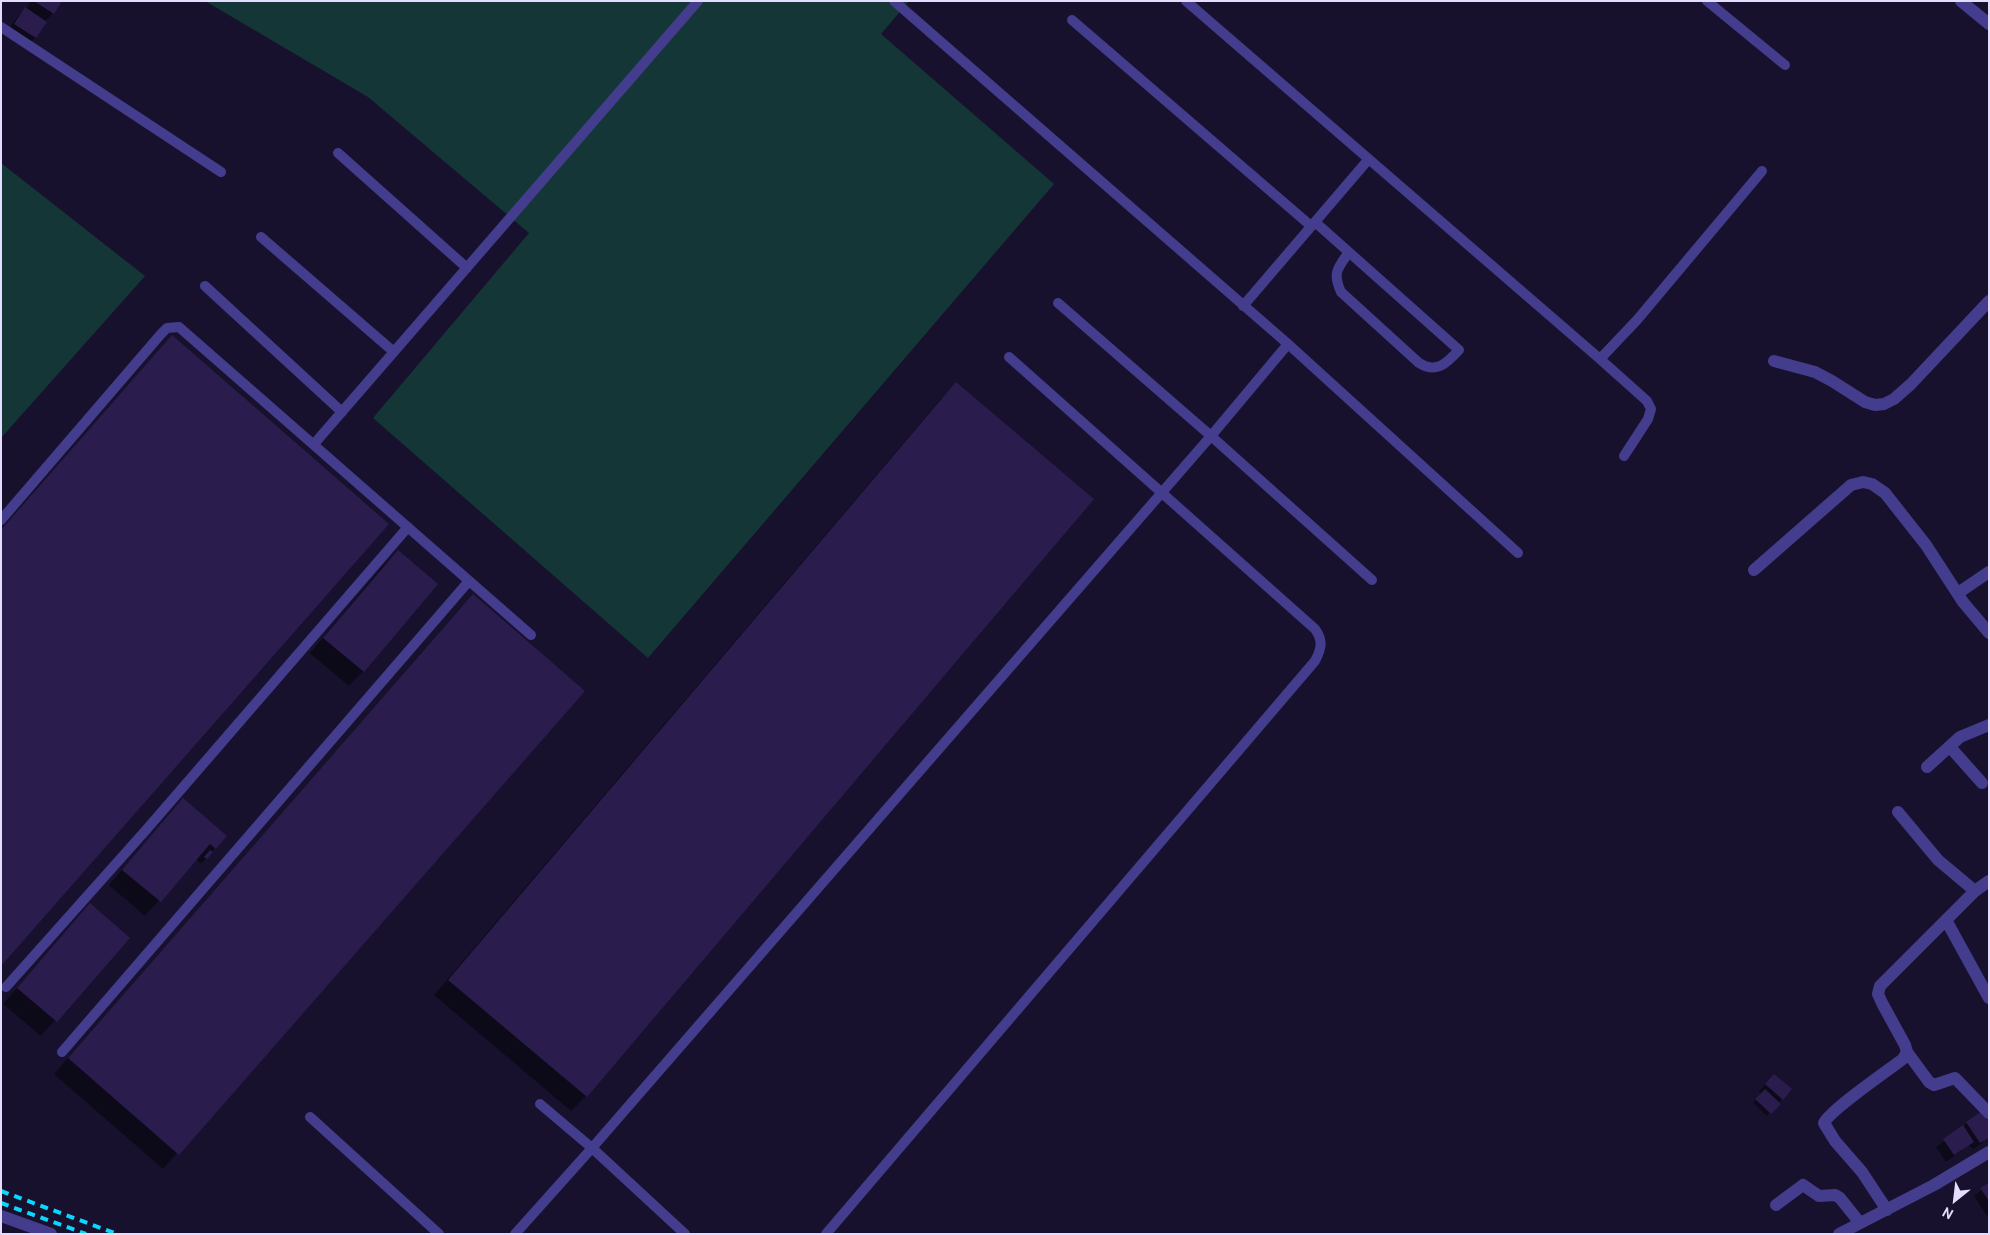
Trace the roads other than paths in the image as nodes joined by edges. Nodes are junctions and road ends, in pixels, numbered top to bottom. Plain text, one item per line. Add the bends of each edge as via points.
1 (698, 1) edge
2 (894, 1) edge
3 (1186, 1) edge
4 (1707, 1) edge
5 (1961, 1) edge
6 (1072, 20) dead end
7 (1989, 24) edge
8 (1, 27) edge
9 (1785, 65) dead end
10 (338, 153) dead end
11 (1368, 160) junction
12 (1762, 171) dead end
13 (221, 172) dead end
14 (1313, 224) junction
15 (261, 237) dead end
16 (1349, 252) junction
17 (467, 268) junction
18 (205, 286) dead end
19 (1989, 301) edge
20 (1058, 303) dead end
21 (1243, 306) junction
22 (1288, 344) junction
23 (394, 352) junction
24 (1009, 357) dead end
25 (1600, 359) junction
26 (1774, 361) dead end
27 (342, 412) junction
28 (1211, 436) junction
29 (314, 444) junction
30 (1624, 456) dead end
31 (1161, 492) junction
32 (1, 520) edge
33 (408, 526) junction
34 (1518, 553) dead end
35 (1754, 570) dead end
36 (1989, 572) edge
37 (1372, 580) dead end
38 (469, 581) junction
39 (1958, 593) junction
40 (1989, 633) edge
41 (531, 635) dead end
42 (1989, 725) edge
43 (1950, 747) junction
44 (1927, 766) dead end
45 (1982, 783) dead end
46 (1898, 812) dead end
47 (1989, 881) edge
48 (1975, 891) junction
49 (1946, 920) junction
50 (6, 987) dead end
51 (1989, 998) edge
52 (62, 1052) dead end
53 (1907, 1052) junction
54 (540, 1104) dead end
55 (1989, 1113) edge
56 (310, 1117) dead end
57 (592, 1148) junction
58 (1989, 1152) edge
59 (1776, 1205) dead end
60 (1887, 1210) junction
61 (1, 1216) edge
62 (1860, 1223) junction
63 (51, 1234) edge
64 (439, 1234) edge
65 (515, 1234) edge
66 (685, 1234) edge
67 (826, 1234) edge
68 (1839, 1234) edge

1 - 17 lane
2 - 21 lane
3 - 11 lane
4 - 9 lane
5 - 7 street
6 - 14 lane
8 - 13 lane
10 - 17 lane
11 - 14 lane
11 - 25 lane
12 - 25 lane via 1637,320
14 - 16 lane
14 - 21 lane
15 - 23 lane
16 - 16 lane via 1336,272 1341,292 1425,367 1449,362 1460,350
17 - 23 lane
18 - 27 lane
19 - 26 street via 1911,384 1884,404 1865,402 1816,372
20 - 28 lane
21 - 22 lane
22 - 28 lane
22 - 34 lane
23 - 27 lane
24 - 31 lane
25 - 30 lane via 1651,409
27 - 29 lane
28 - 31 lane
28 - 37 lane
29 - 32 lane via 179,327 167,328
29 - 33 lane
31 - 57 lane
31 - 67 lane via 1315,629 1322,644 1319,654
33 - 38 lane
33 - 50 lane
35 - 39 street via 1852,485 1862,482 1872,484 1885,493 1926,544
36 - 39 street
38 - 41 lane
38 - 52 lane
39 - 40 street
42 - 43 street via 1960,737
43 - 44 street
43 - 45 street
46 - 48 street via 1938,860
47 - 48 street
48 - 49 street
49 - 51 street
49 - 53 street via 1880,986 1878,994
53 - 55 street via 1929,1082 1934,1085 1953,1078 1957,1080
53 - 60 street via 1903,1059 1842,1104 1824,1123
54 - 57 lane
56 - 64 lane
57 - 65 lane
57 - 66 lane
58 - 60 street
59 - 62 street via 1803,1186 1819,1196 1840,1198
60 - 62 street
61 - 63 street
62 - 68 street

